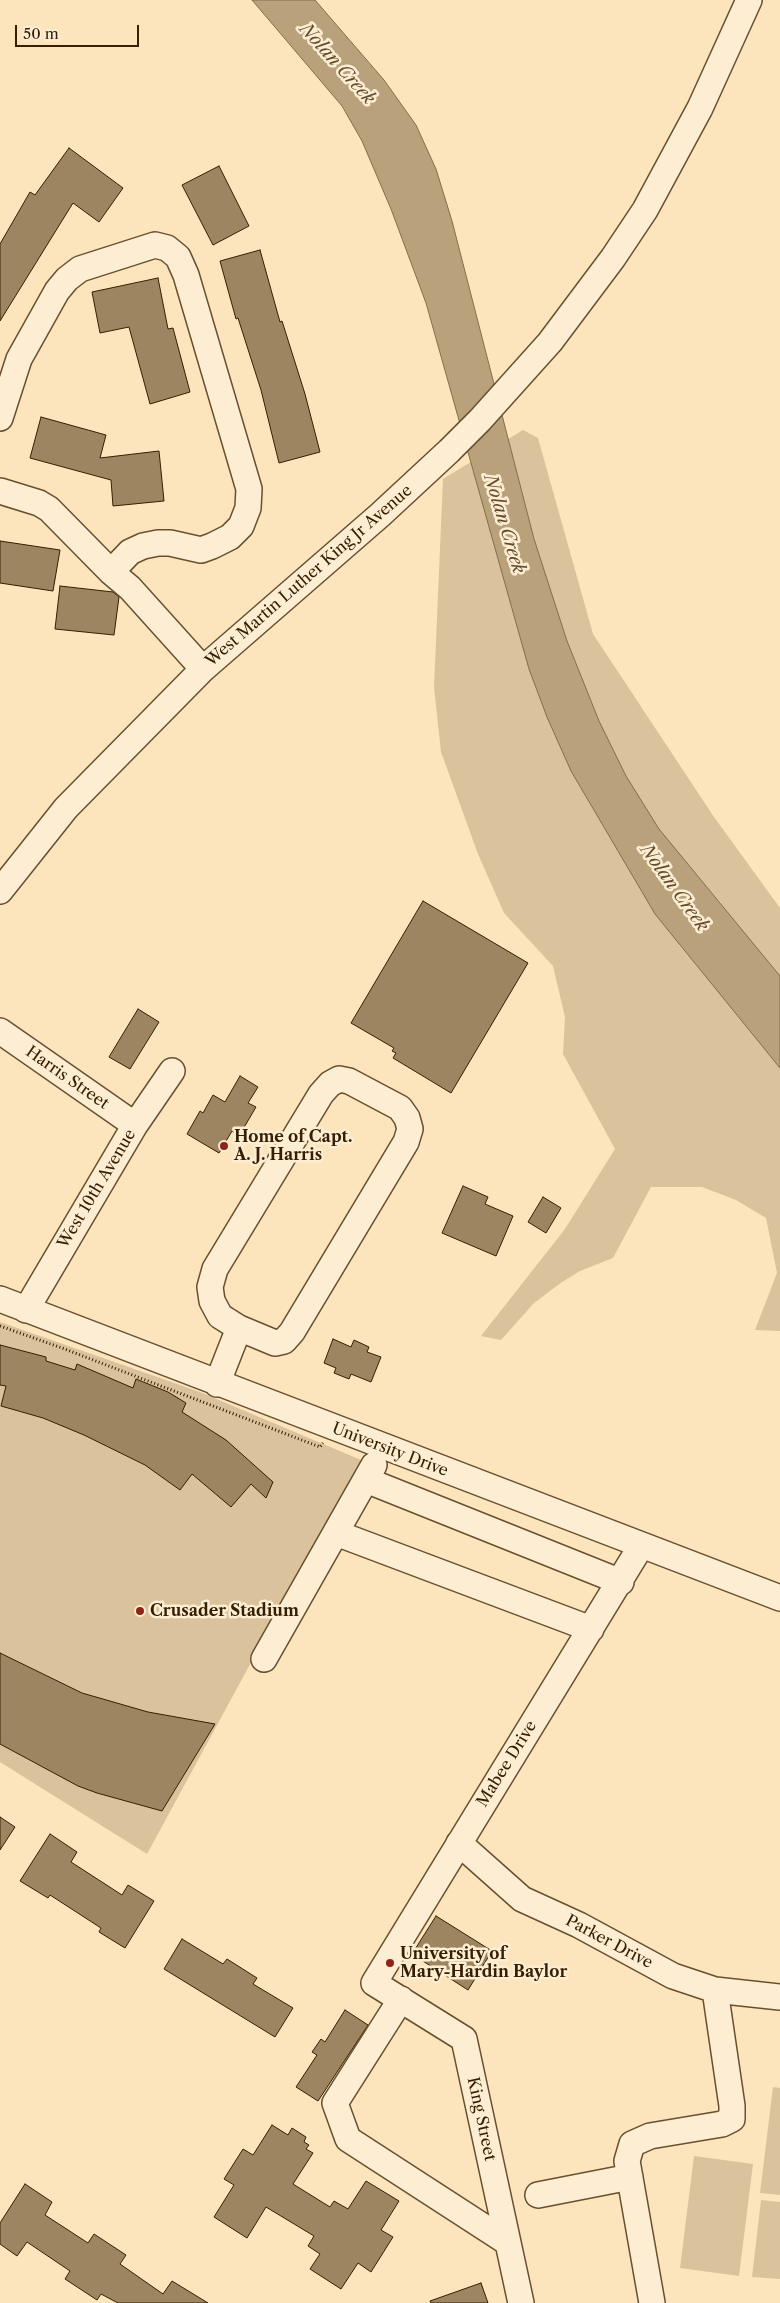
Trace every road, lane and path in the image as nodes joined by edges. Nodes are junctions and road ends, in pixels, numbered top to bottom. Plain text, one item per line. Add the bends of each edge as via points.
1 (749, 0) edge
2 (0, 418) edge
3 (0, 491) edge
4 (111, 572) junction
5 (203, 669) junction
6 (0, 891) edge
7 (0, 1031) edge
8 (172, 1071) dead end
9 (135, 1125) junction
10 (0, 1299) edge
11 (26, 1310) junction
12 (239, 1328) junction
13 (217, 1384) junction
14 (384, 1448) junction
15 (366, 1480) junction
16 (336, 1533) junction
17 (641, 1546) junction
18 (621, 1582) junction
19 (780, 1598) edge
20 (591, 1629) junction
21 (264, 1660) dead end
22 (459, 1843) junction
23 (374, 1983) joint
24 (715, 1990) junction
25 (780, 1997) edge
26 (401, 1999) junction
27 (630, 2177) junction
28 (538, 2195) dead end
29 (507, 2242) junction
30 (521, 2303) edge
31 (652, 2303) edge

1 - 5 street, West Martin Luther King Jr Avenue via 675,156 645,210 575,310 516,382 456,445
2 - 4 street via 19,359 67,279 80,269 155,245 167,248 178,257 249,489 248,508 241,526 230,537 212,546 200,550 158,543 142,546 130,552
3 - 4 street via 40,503 49,509
4 - 5 street via 143,602
5 - 6 street, West Martin Luther King Jr Avenue via 66,808
7 - 9 street, Harris Street
8 - 9 street, West 10th Avenue
9 - 11 street, West 10th Avenue
10 - 11 street, University Drive
11 - 13 street, University Drive
12 - 12 street via 275,1343 284,1341 292,1332 406,1142 410,1129 400,1108 339,1079 321,1094 215,1269 210,1287 212,1301 220,1316
12 - 13 street
13 - 14 street, University Drive
14 - 15 street
14 - 17 street, University Drive
15 - 16 street
15 - 18 street
16 - 20 street
16 - 21 street
17 - 18 street, Mabee Drive
17 - 19 street, University Drive
18 - 20 street, Mabee Drive
20 - 22 street, Mabee Drive
22 - 23 street, Mabee Drive
22 - 24 street, Parker Drive via 522,1900 579,1924 673,1976
23 - 26 street, King Street
24 - 25 street, Parker Drive
24 - 27 street via 732,2118 722,2124 650,2136 632,2144 627,2161
26 - 29 street, King Street via 464,2039
26 - 29 street via 335,2103 348,2140
27 - 28 street
27 - 31 street
29 - 30 street, King Street

